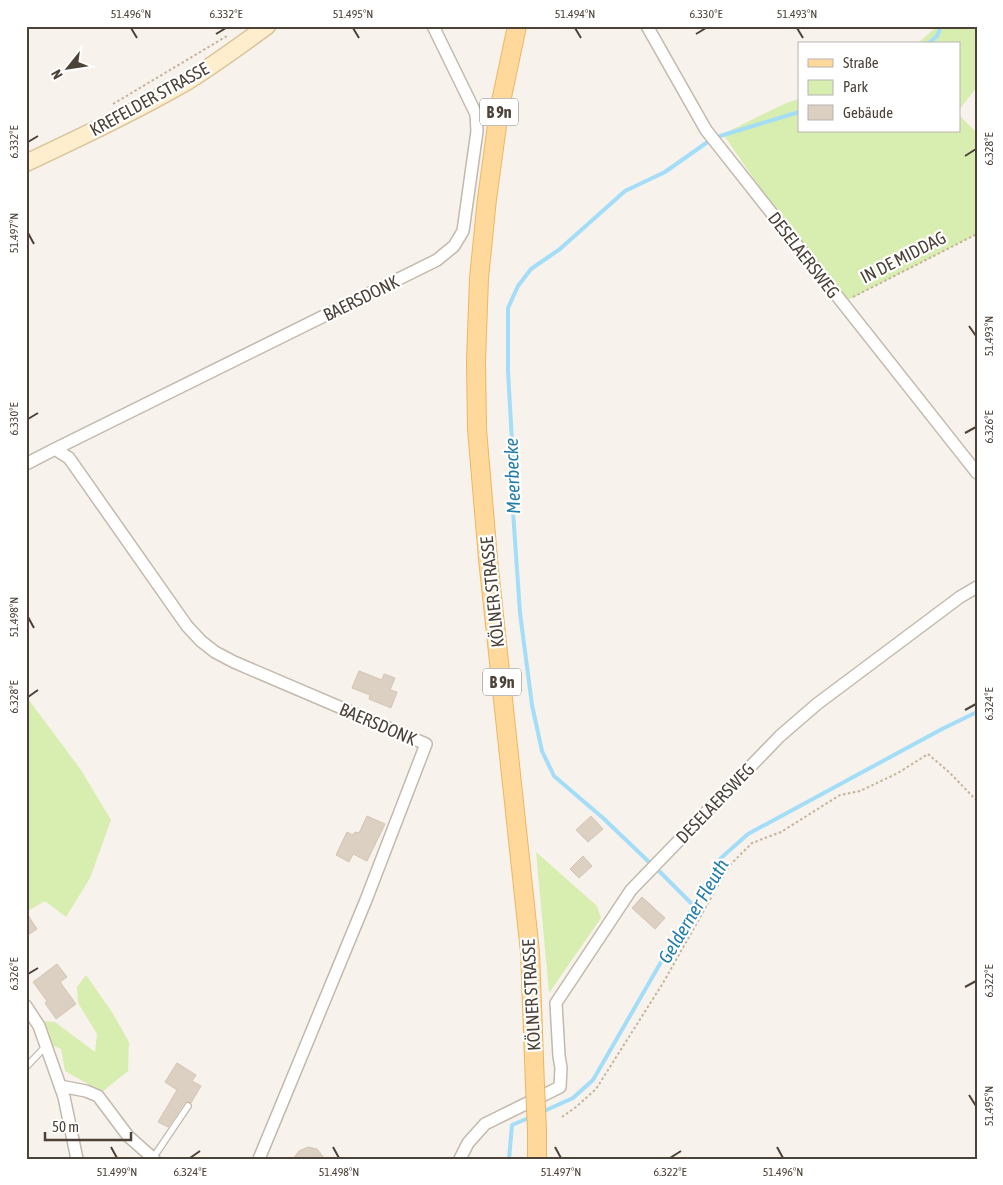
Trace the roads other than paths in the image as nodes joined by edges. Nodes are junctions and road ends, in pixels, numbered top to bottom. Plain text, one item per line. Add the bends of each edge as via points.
1 (267, 26) edge
2 (433, 26) edge
3 (518, 26) edge
4 (647, 26) edge
5 (26, 163) edge
6 (55, 449) junction
7 (26, 464) edge
8 (977, 473) edge
9 (977, 587) edge
10 (26, 1006) edge
11 (46, 1046) junction
12 (26, 1067) edge
13 (60, 1086) junction
14 (188, 1106) dead end
15 (153, 1158) edge
16 (76, 1159) edge
17 (259, 1159) edge
18 (460, 1159) edge
19 (537, 1159) edge

1 - 5 main road, KREFELDER STRASSE via 188,81
2 - 6 street, BAERSDONK via 476,114 477,131 463,231 454,246 437,260
3 - 19 main road, KÖLNER STRASSE / B 9n, bridge via 499,111 486,199 478,278 476,361 488,559 530,952
4 - 8 street, DESELAERSWEG via 706,130
6 - 7 street, BAERSDONK
6 - 17 street, BAERSDONK via 69,458 200,641 234,662 426,744 366,900
9 - 18 street, DESELAERSWEG via 817,704 780,736 631,890 556,1003 560,1087 485,1124 468,1143
10 - 11 street via 39,1026
11 - 12 lane
11 - 13 street
13 - 15 street via 98,1096 128,1136
13 - 16 street
14 - 15 lane

